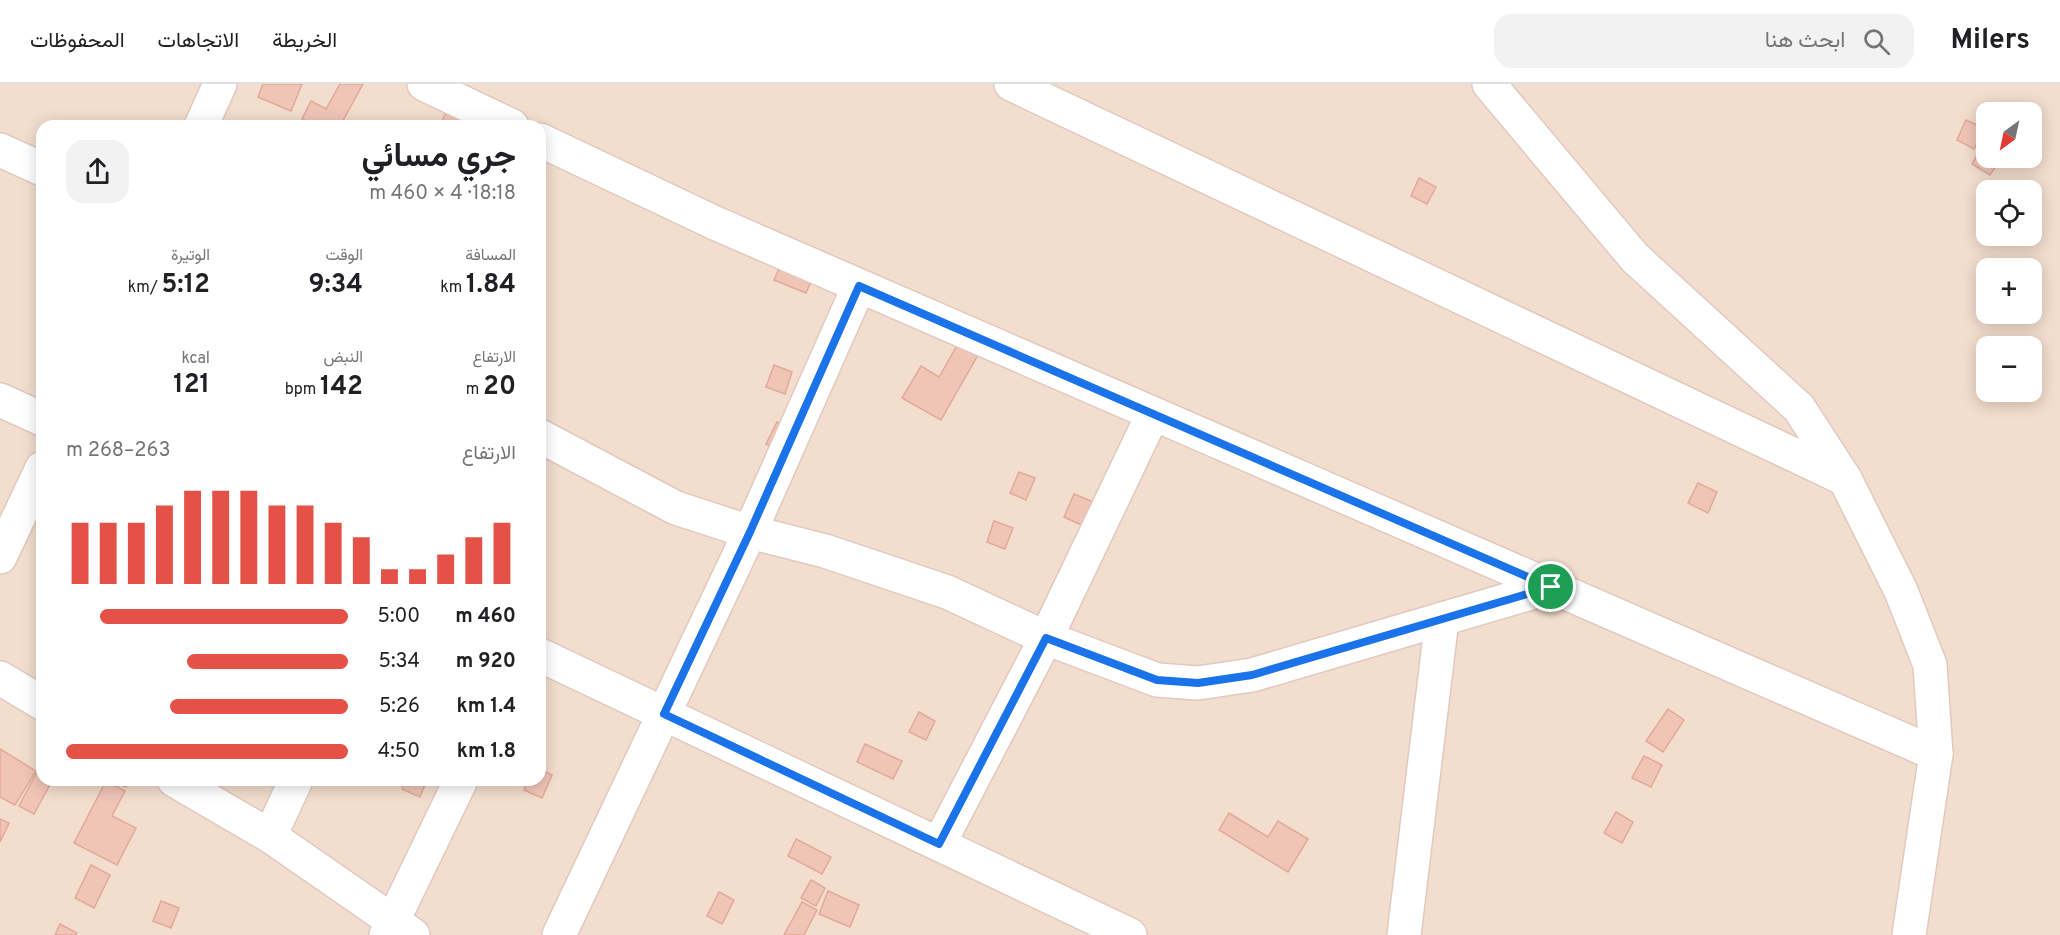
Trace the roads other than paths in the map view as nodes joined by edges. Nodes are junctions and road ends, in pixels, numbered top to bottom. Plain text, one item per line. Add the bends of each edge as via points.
1 (220, 84) edge
2 (424, 84) edge
3 (1011, 84) edge
4 (1489, 84) edge
5 (477, 118) edge
6 (204, 120) edge
7 (546, 143) edge
8 (0, 151) edge
9 (36, 166) edge
10 (859, 286) junction
11 (0, 400) edge
12 (1153, 414) junction
13 (36, 416) edge
14 (546, 439) edge
15 (1845, 479) junction
16 (36, 481) edge
17 (750, 532) junction
18 (0, 557) edge
19 (1551, 587) junction
20 (1442, 619) junction
21 (1046, 638) junction
22 (546, 658) edge
23 (0, 678) edge
24 (36, 699) edge
25 (664, 714) junction
26 (1936, 754) junction
27 (184, 786) edge
28 (294, 786) edge
29 (458, 786) edge
30 (270, 836) junction
31 (939, 844) junction
32 (398, 930) edge
33 (559, 935) edge
34 (1130, 935) edge
35 (1404, 935) edge
36 (1909, 935) edge

1 - 6 street
2 - 5 street
3 - 15 street
4 - 15 street via 1635,258 1799,408
7 - 10 street
8 - 9 street
10 - 12 street
10 - 17 street
11 - 13 street
12 - 19 street
12 - 21 street
14 - 17 street via 676,507
15 - 26 street via 1901,591 1930,665
16 - 18 street
17 - 21 street via 825,551 947,592
17 - 25 street
19 - 20 street
19 - 26 street
20 - 21 street via 1252,675 1198,683 1157,680
20 - 35 street
21 - 31 street
22 - 25 street
23 - 24 street
25 - 31 street
25 - 33 street
26 - 36 street
27 - 30 street
28 - 30 street
29 - 32 street
30 - 32 street
31 - 34 street

